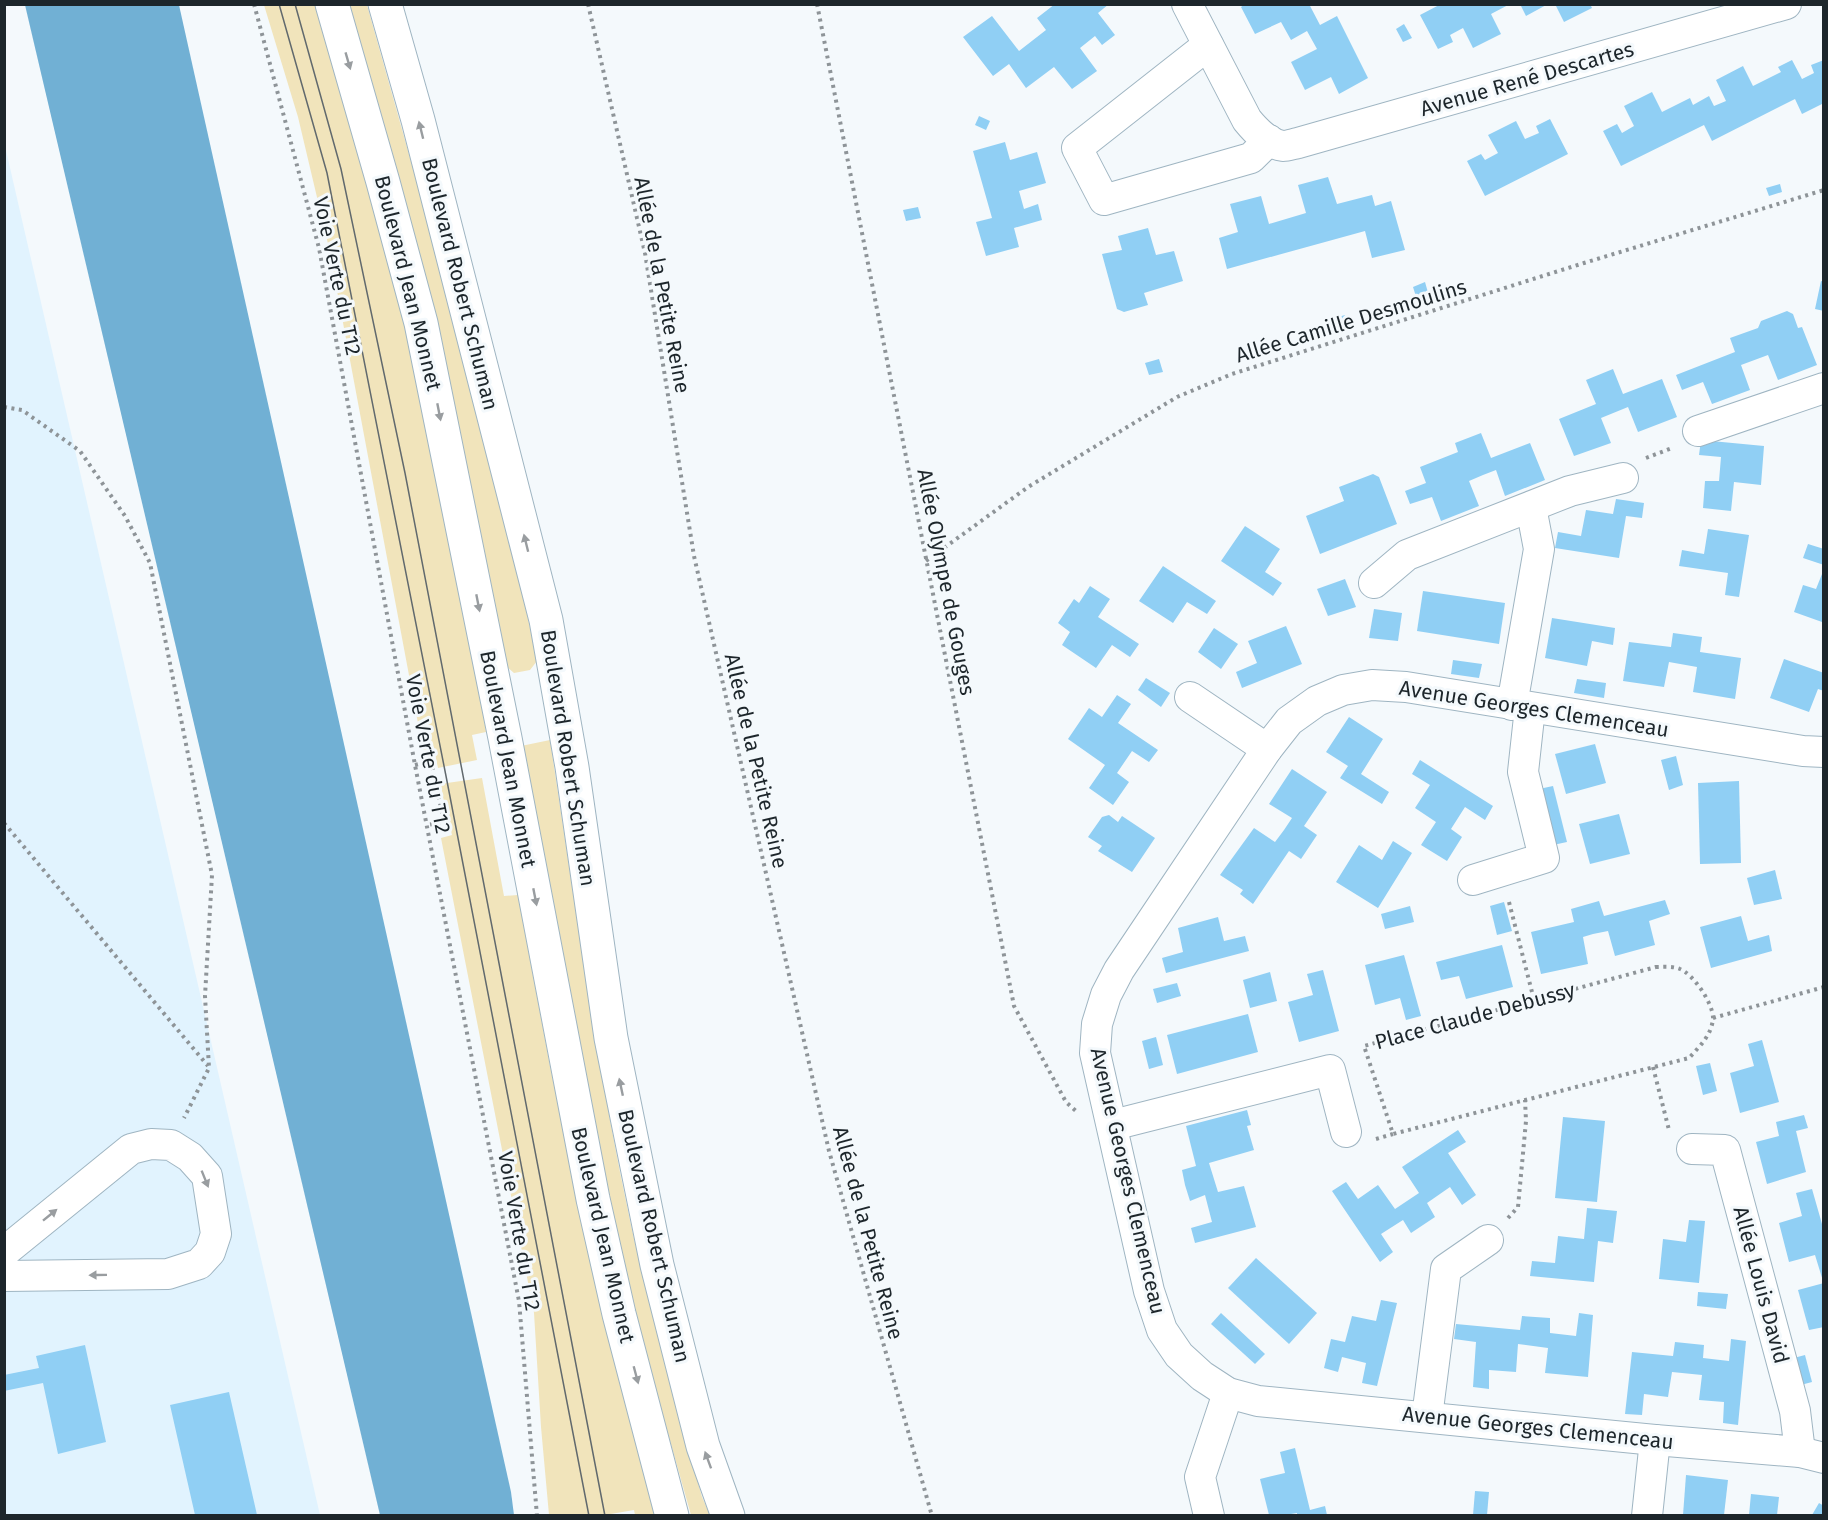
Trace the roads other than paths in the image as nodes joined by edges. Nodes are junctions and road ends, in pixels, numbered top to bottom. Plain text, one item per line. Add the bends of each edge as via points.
1 (332, 4) edge
2 (385, 4) edge
3 (1187, 4) edge
4 (1786, 4) edge
5 (1208, 45) junction
6 (1269, 140) junction
7 (1824, 388) edge
8 (1698, 430) road end
9 (1623, 478) road end
10 (1531, 507) junction
11 (1374, 583) dead end
12 (1190, 697) dead end
13 (1521, 707) junction
14 (1267, 749) junction
15 (1824, 752) edge
16 (1473, 879) dead end
17 (1113, 1125) junction
18 (1346, 1132) dead end
19 (1692, 1149) road end
20 (1488, 1239) road end
21 (4, 1252) edge
22 (4, 1276) edge
23 (1228, 1393) junction
24 (1427, 1417) junction
25 (1656, 1440) junction
26 (1812, 1455) edge
27 (672, 1515) edge
28 (728, 1515) edge
29 (1209, 1515) edge
30 (1647, 1515) edge

1 -> 27 main road, Boulevard Jean Monnet via 421,323 593,1199
28 -> 2 main road, Boulevard Robert Schuman via 703,1446 657,1265 611,1038 572,766 546,620
3 - 5 street
4 - 6 street, Avenue René Descartes via 1298,144 1283,146
5 - 6 street via 1247,120
5 - 6 street via 1077,148 1104,200 1251,158
7 - 8 street
9 - 10 street via 1570,491
10 - 11 street via 1407,555
10 - 13 street via 1539,549
12 - 14 street
13 - 14 street, Avenue Georges Clemenceau via 1406,687 1352,688 1317,701 1289,721
13 - 15 street, Avenue Georges Clemenceau
13 - 16 street via 1523,772 1544,858
14 - 17 street, Avenue Georges Clemenceau via 1106,995 1097,1024 1095,1053
17 - 18 street via 1330,1070
17 - 23 street, Avenue Georges Clemenceau via 1149,1291 1162,1330 1179,1355
19 - 26 street, Allée Louis David via 1725,1150 1795,1411
20 - 24 street via 1446,1269
21 -> 22 street via 131,1149 171,1145 190,1157 207,1176 216,1234 210,1252 199,1264 168,1274
23 - 24 street, Avenue Georges Clemenceau via 1258,1401
23 - 29 street via 1200,1477
24 - 25 street, Avenue Georges Clemenceau
25 - 26 street, Avenue Georges Clemenceau
25 - 30 street

